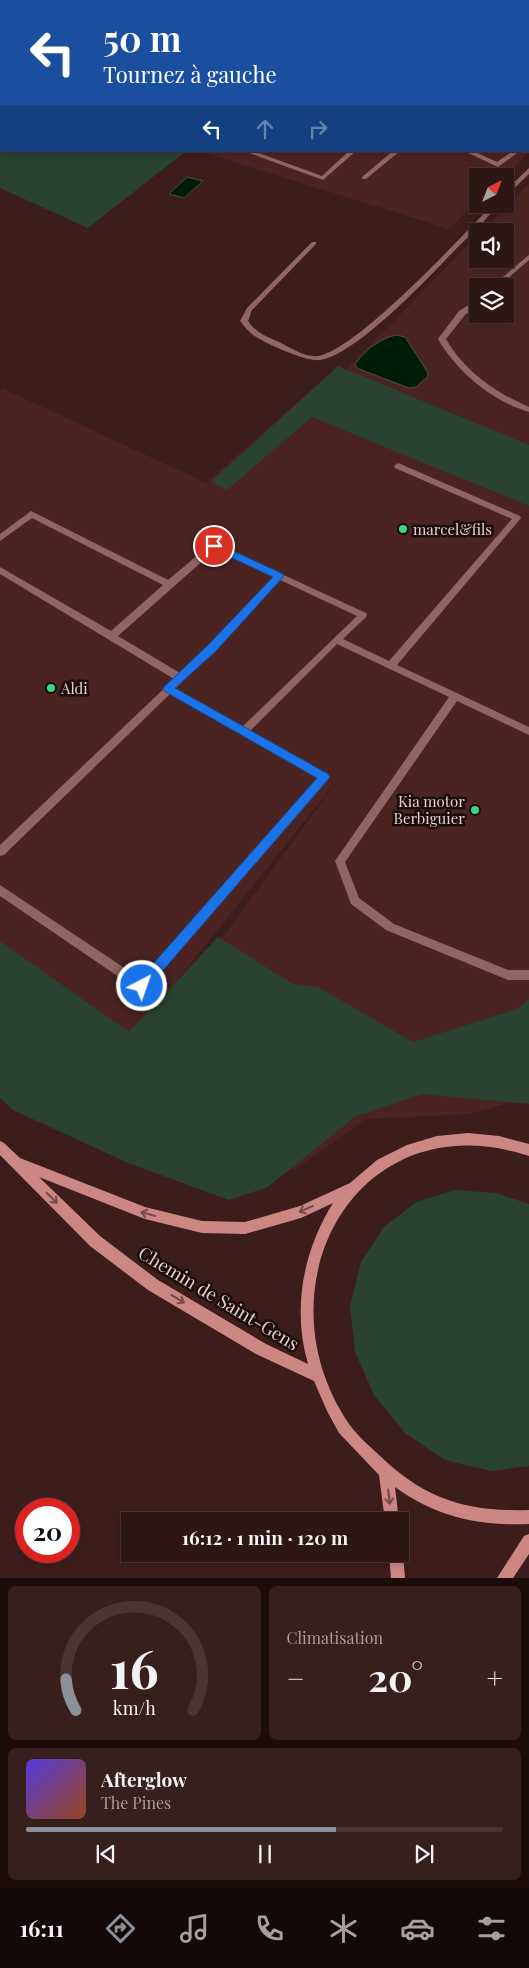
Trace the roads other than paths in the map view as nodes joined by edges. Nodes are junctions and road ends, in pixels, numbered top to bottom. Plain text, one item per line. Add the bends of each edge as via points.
1 (250, 152) edge
2 (352, 152) edge
3 (396, 152) edge
4 (470, 152) edge
5 (516, 152) edge
6 (529, 170) edge
7 (364, 178) dead end
8 (514, 186) edge
9 (487, 213) edge
10 (314, 244) dead end
11 (529, 257) edge
12 (504, 278) edge
13 (469, 307) edge
14 (529, 410) edge
15 (398, 466) dead end
16 (0, 538) edge
17 (0, 570) edge
18 (279, 576) junction
19 (169, 584) junction
20 (112, 636) junction
21 (336, 640) junction
22 (391, 665) junction
23 (180, 678) junction
24 (168, 688) junction
25 (455, 696) junction
26 (244, 731) junction
27 (529, 731) edge
28 (0, 852) edge
29 (0, 890) edge
30 (529, 975) edge
31 (529, 1141) edge
32 (515, 1144) junction
33 (0, 1147) edge
34 (529, 1150) edge
35 (17, 1163) junction
36 (351, 1189) junction
37 (318, 1376) junction
38 (386, 1473) junction
39 (391, 1512) edge
40 (529, 1517) edge
41 (529, 1541) edge
42 (397, 1562) edge
43 (398, 1578) edge
44 (504, 1578) edge

1 - 2 lane via 323,178
3 - 7 lane
4 - 5 lane via 498,165
6 - 8 lane
9 - 10 lane via 377,322 334,354 320,358 302,355 250,331 244,321 249,309
11 - 12 lane
13 - 14 lane via 442,339 446,349 456,362 490,389
15 - 22 lane via 517,518
16 - 19 lane via 31,514
17 - 20 lane
18 - 19 lane via 214,546
18 - 21 lane via 363,616
18 - 23 lane
19 - 20 lane
20 - 23 lane
21 - 22 lane
21 - 26 lane
22 - 25 lane
23 - 24 lane
24 - 26 lane
24 - 28 lane
25 - 27 lane
25 - 30 lane via 340,861 355,901 390,928 508,975
26 - 29 lane via 324,777 142,986
31 - 32 main road
32 - 34 main road
32 - 36 main road via 470,1138 426,1143 385,1161
33 - 35 main road, Chemin de Saint-Gens
36 -> 35 main road, Chemin de Saint-Gens via 301,1212 245,1228 202,1227 145,1213
35 -> 37 main road, Chemin de Saint-Gens via 95,1241 153,1284 261,1349
36 - 37 main road via 329,1218 314,1253 308,1293 308,1334
37 - 38 main road via 345,1429
38 -> 39 main road
38 - 40 main road via 423,1498 463,1514 505,1519
41 - 44 main road
42 - 43 main road

